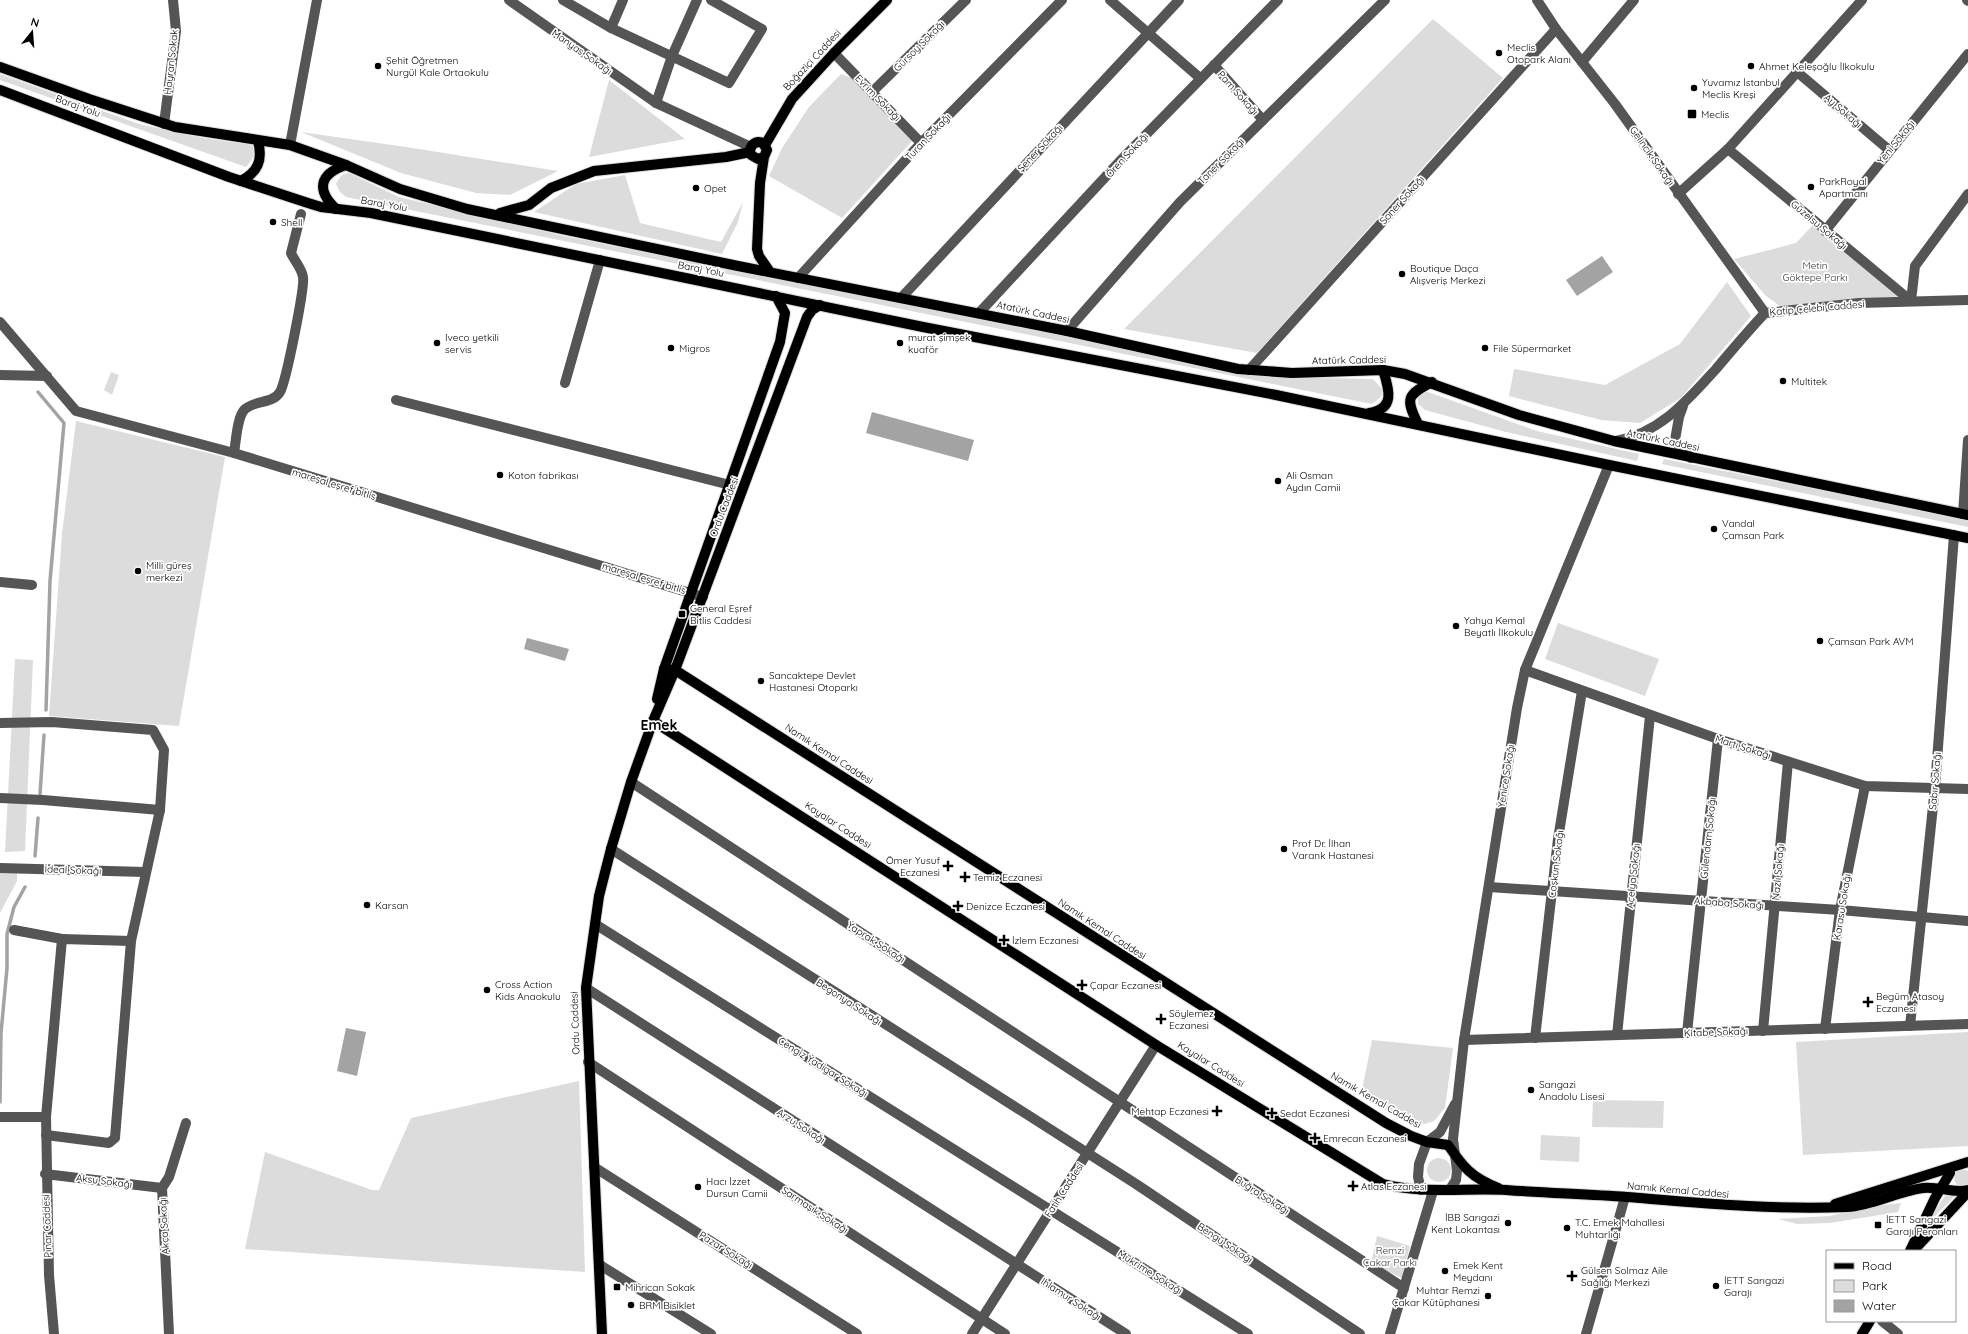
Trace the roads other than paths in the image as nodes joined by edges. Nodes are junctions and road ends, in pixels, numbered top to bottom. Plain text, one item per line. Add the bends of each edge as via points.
1 (173, 0) edge
2 (317, 0) edge
3 (509, 0) edge
4 (563, 0) edge
5 (623, 0) edge
6 (697, 0) edge
7 (711, 0) edge
8 (887, 0) edge
9 (966, 0) edge
10 (1062, 0) edge
11 (1110, 0) edge
12 (1179, 0) edge
13 (1278, 0) edge
14 (1385, 0) edge
15 (1537, 0) edge
16 (1634, 0) edge
17 (1862, 0) edge
18 (611, 28) junction
19 (1556, 29) junction
20 (1149, 32) junction
21 (834, 53) junction
22 (1968, 54) edge
23 (672, 56) junction
24 (1582, 62) junction
25 (1214, 65) junction
26 (0, 67) edge
27 (1796, 71) junction
28 (1200, 78) junction
29 (0, 90) edge
30 (872, 92) junction
31 (656, 103) junction
32 (1263, 120) junction
33 (164, 124) junction
34 (258, 141) junction
35 (922, 143) junction
36 (290, 145) junction
37 (765, 145) junction
38 (751, 149) junction
39 (1728, 149) junction
40 (1889, 150) junction
41 (764, 158) junction
42 (346, 165) junction
43 (241, 181) junction
44 (1678, 194) junction
45 (1968, 194) edge
46 (336, 209) junction
47 (301, 214) dead end
48 (495, 214) junction
49 (1825, 231) junction
50 (600, 260) junction
51 (770, 272) junction
52 (798, 278) junction
53 (776, 296) junction
54 (902, 297) junction
55 (1968, 300) edge
56 (1911, 301) junction
57 (820, 305) junction
58 (979, 313) junction
59 (1764, 313) junction
60 (0, 322) edge
61 (1067, 331) junction
62 (1249, 370) junction
63 (1383, 370) junction
64 (0, 376) edge
65 (47, 376) junction
66 (1432, 382) junction
67 (565, 383) dead end
68 (396, 400) dead end
69 (1684, 404) junction
70 (1365, 413) junction
71 (1418, 424) junction
72 (1968, 440) edge
73 (1614, 441) junction
74 (234, 453) junction
75 (1692, 458) junction
76 (1609, 465) junction
77 (730, 485) junction
78 (1966, 514) edge
79 (1954, 535) junction
80 (1968, 538) edge
81 (0, 582) edge
82 (32, 585) dead end
83 (692, 593) junction
84 (703, 596) junction
85 (664, 669) junction
86 (675, 670) junction
87 (1525, 670) junction
88 (1582, 692) junction
89 (1650, 716) junction
90 (653, 721) junction
91 (0, 723) edge
92 (1718, 739) junction
93 (1788, 762) junction
94 (631, 782) junction
95 (1865, 786) junction
96 (1935, 787) junction
97 (1968, 789) edge
98 (0, 798) edge
99 (160, 810) junction
100 (611, 849) junction
101 (0, 868) edge
102 (145, 872) junction
103 (1489, 887) junction
104 (1552, 891) junction
105 (1631, 896) junction
106 (1701, 901) junction
107 (1775, 906) junction
108 (1840, 910) junction
109 (1922, 917) junction
110 (1968, 921) edge
111 (595, 924) junction
112 (14, 930) dead end
113 (62, 939) junction
114 (131, 941) junction
115 (586, 988) junction
116 (1968, 1024) edge
117 (1910, 1026) junction
118 (1825, 1029) junction
119 (1763, 1031) junction
120 (1687, 1032) junction
121 (1617, 1035) junction
122 (1535, 1038) junction
123 (1464, 1040) junction
124 (1156, 1045) junction
125 (588, 1062) junction
126 (1457, 1100) junction
127 (1121, 1102) junction
128 (0, 1117) edge
129 (46, 1117) junction
130 (186, 1124) dead end
131 (46, 1136) junction
132 (1427, 1142) junction
133 (1088, 1154) junction
134 (1455, 1156) junction
135 (1961, 1166) edge
136 (594, 1167) junction
137 (46, 1174) junction
138 (162, 1188) junction
139 (1941, 1188) junction
140 (1450, 1189) junction
141 (1421, 1190) junction
142 (1504, 1190) junction
143 (1433, 1191) junction
144 (1965, 1191) edge
145 (1625, 1197) junction
146 (1826, 1207) junction
147 (1051, 1210) junction
148 (1912, 1250) edge
149 (1913, 1250) edge
150 (1016, 1264) junction
151 (600, 1265) junction
152 (1404, 1288) junction
153 (981, 1319) junction
154 (1869, 1322) edge
155 (1883, 1322) edge
156 (54, 1334) edge
157 (168, 1334) edge
158 (602, 1334) edge
159 (711, 1334) edge
160 (857, 1334) edge
161 (972, 1334) edge
162 (1005, 1334) edge
163 (1126, 1334) edge
164 (1248, 1334) edge
165 (1360, 1334) edge
166 (1390, 1334) edge
167 (1586, 1334) edge
168 (1862, 1334) edge
169 (1898, 1334) edge

1 - 33 street, Hayran Sokak via 176,31
2 - 36 street
3 - 31 street, Manyas Sokağı
4 - 18 street
5 - 18 street
6 - 23 street
7 - 23 street via 762,29 729,83
8 - 21 main road, Boğaziçi Caddesi
9 - 30 street, Gürsoy Sokağı
10 - 35 street, Turan Sokağı
11 - 20 street
12 - 20 street, Şener Sokağı
13 - 25 street, Ören Sokağı
14 - 32 street, Taner Sokağı
15 - 19 street, Gelincik Sokağı
16 - 24 street
17 - 27 street
18 - 23 street
19 - 24 street, Gelincik Sokağı
19 - 62 street, Soner Sokağı
20 - 28 street
20 - 54 street, Şener Sokağı
21 - 30 street, Evrim Sokağı
21 - 37 main road, Boğaziçi Caddesi via 792,99
22 - 40 street, Yeni Sokağı
23 - 31 street
24 - 44 street, Gelincik Sokağı
25 - 28 street, Ören Sokağı
25 - 32 street, Pam Sokağı
26 - 33 main road, Baraj Yolu
27 - 39 street
27 - 40 street, Ay Sokağı
28 - 58 street, Ören Sokağı
29 - 43 main road, Baraj Yolu
30 - 35 street, Evrim Sokağı
31 - 38 street, Manyas Sokağı
32 - 61 street, Taner Sokağı via 1180,202
33 - 34 main road, Baraj Yolu
34 - 36 main road, Baraj Yolu
34 - 43 main road via 261,151 256,170
35 - 52 street, Turan Sokağı
36 - 42 main road, Baraj Yolu
37 - 38 main road via 758,142
37 - 41 main road via 767,150
38 - 41 main road via 756,158
38 - 48 main road via 726,157 594,171 551,188 529,205
39 - 44 street
39 - 49 street, Güzelsu Sokağı
40 - 49 street, Yeni Sokağı
41 - 51 main road via 760,183 757,249
42 - 46 main road via 329,172 322,188 325,197
42 - 48 main road, Baraj Yolu via 400,189
43 - 46 main road, Baraj Yolu via 308,203
44 - 59 street, Gelincik Sokağı
45 - 56 street via 1915,266
46 - 50 main road, Baraj Yolu via 372,213
47 - 74 street via 290,253 303,277 302,296 280,392 272,399 245,409 240,417
48 - 51 main road, Baraj Yolu
49 - 56 street, Güzelsu Sokağı
50 - 53 main road, Baraj Yolu
50 - 67 street
51 - 52 main road, Atatürk Caddesi
52 - 54 main road, Atatürk Caddesi
53 - 57 main road
53 - 77 main road, Ordu Caddesi via 785,313 780,342
54 - 58 main road, Atatürk Caddesi
55 - 56 street, Katip Çelebi Caddesi
56 - 59 street, Katip Çelebi Caddesi via 1859,303
57 - 70 main road
57 - 84 main road, Ordu Caddesi via 807,317
58 - 61 main road, Atatürk Caddesi
59 - 69 street, Katip Çelebi Caddesi
60 - 65 street, mareşal eşref bitlis
61 - 62 main road, Atatürk Caddesi
62 - 63 main road, Atatürk Caddesi via 1292,373
63 - 66 main road, Atatürk Caddesi
63 - 70 main road via 1389,394 1388,401 1378,411
64 - 65 street
65 - 74 street, mareşal eşref bitlis via 76,411
66 - 71 main road via 1413,392 1410,398 1410,405
66 - 73 main road, Atatürk Caddesi via 1519,415
68 - 77 street
69 - 73 street, Katip Çelebi Caddesi via 1650,430 1632,438
69 - 75 street, Katip Çelebi Caddesi via 1678,418 1675,440
70 - 71 main road
71 - 76 main road
72 - 78 street
73 - 75 main road, Atatürk Caddesi
74 - 83 street, mareşal eşref bitlis
75 - 78 main road, Atatürk Caddesi
76 - 79 main road
76 - 87 street, Yenice Sokağı
77 - 83 main road, Ordu Caddesi
79 - 80 main road
79 - 96 street, Sabır Sokağı
81 - 82 street
83 - 84 street, mareşal eşref bitlis
83 - 85 main road, Ordu Caddesi
84 - 86 main road, Ordu Caddesi
85 - 86 main road, Namık Kemal Caddesi
85 - 90 main road, Ordu Caddesi
86 - 90 main road, Ordu Caddesi
86 - 132 main road, Namık Kemal Caddesi via 1344,1097 1411,1136
87 - 88 street, Martı Sokağı
87 - 103 street, Yenice Sokağı
88 - 89 street, Martı Sokağı
88 - 104 street, Coşkun Sokağı
89 - 92 street, Martı Sokağı
89 - 105 street, Açelya Sokağı
90 - 94 main road, Ordu Caddesi
90 - 124 main road, Kayalar Caddesi
91 - 99 street via 52,722 154,730 164,750
92 - 93 street, Martı Sokağı
92 - 106 street, Gülendam Sokağı
93 - 95 street, Martı Sokağı
93 - 107 street, Nazlı Sokağı
94 - 100 main road, Ordu Caddesi
94 - 127 street, Yaprak Sokağı
95 - 96 street, Martı Sokağı
95 - 108 street, Karasu Sokağı
96 - 97 street, Martı Sokağı
96 - 109 street, Sabır Sokağı
98 - 99 street
99 - 102 street
100 - 111 main road, Ordu Caddesi via 598,896
100 - 133 street, Begonya Sokağı
101 - 102 street, İdeal Sokağı
102 - 114 street
103 - 104 street, Akbaba Sokağı
103 - 123 street, Yenice Sokağı
104 - 105 street, Akbaba Sokağı
104 - 122 street, Coşkun Sokağı
105 - 106 street, Akbaba Sokağı
105 - 121 street, Açelya Sokağı
106 - 107 street, Akbaba Sokağı
106 - 120 street, Gülendam Sokağı
107 - 108 street, Akbaba Sokağı
107 - 119 street, Nazlı Sokağı
108 - 109 street, Akbaba Sokağı
108 - 118 street, Karasu Sokağı
109 - 110 street, Akbaba Sokağı
109 - 117 street, Sabır Sokağı
111 - 115 main road, Ordu Caddesi
111 - 147 street, Cengiz Yadigar Sokağı
112 - 113 street
113 - 114 street
113 - 129 street, Pınar Caddesi
114 - 131 street via 115,1138 109,1143
115 - 125 main road, Ordu Caddesi
115 - 150 street, Arzu Sokağı
116 - 117 street, Kitabe Sokağı
117 - 118 street, Kitabe Sokağı
118 - 119 street, Kitabe Sokağı
119 - 120 street, Kitabe Sokağı
120 - 121 street, Kitabe Sokağı
121 - 122 street, Kitabe Sokağı
122 - 123 street, Kitabe Sokağı
123 - 126 street, Yenice Sokağı
124 - 127 street, Fatih Caddesi
124 - 141 main road, Kayalar Caddesi via 1383,1184
125 - 136 main road, Ordu Caddesi
125 - 153 street, Sarmaşık Sokağı
126 - 132 street via 1440,1132
126 - 134 street, Yenice Sokağı via 1453,1139
127 - 133 street, Fatih Caddesi
127 - 152 street, Buğra Sokağı
128 - 129 street
129 - 131 street, Pınar Caddesi
130 - 138 street, Akça Sokağı via 169,1177
131 - 137 street, Pınar Caddesi
132 - 134 main road via 1448,1145
132 - 141 street via 1419,1164
133 - 147 street, Fatih Caddesi
133 - 165 street, Bengü Sokağı
134 - 140 street via 1456,1180
134 - 142 main road via 1465,1169 1481,1181
135 - 139 main road
135 - 144 main road via 1949,1181 1951,1185
135 - 146 main road, Namık Kemal Caddesi
136 - 151 main road, Ordu Caddesi
136 - 160 street, Pazar Sokağı
137 - 138 street, Aksu Sokağı
137 - 156 street, Pınar Caddesi via 49,1275
138 - 157 street, Akça Sokağı
139 - 144 main road, Namık Kemal Caddesi
139 - 146 main road, Namık Kemal Caddesi via 1922,1188 1849,1207
139 - 148 main road
140 - 142 main road, Namık Kemal Caddesi
140 - 143 main road
141 - 143 main road
142 - 145 main road, Namık Kemal Caddesi
143 - 152 street
144 - 149 main road
145 - 146 main road, Namık Kemal Caddesi via 1782,1209
145 - 167 street
147 - 150 street, Fatih Caddesi
147 - 164 street, Mükrime Sokağı
150 - 153 street, Fatih Caddesi
150 - 163 street, Ihlamur Sokağı
151 - 158 main road, Ordu Caddesi
151 - 159 street
152 - 166 street
153 - 161 street, Fatih Caddesi
153 - 162 street, Sarmaşık Sokağı
154 - 168 main road
155 - 169 street

